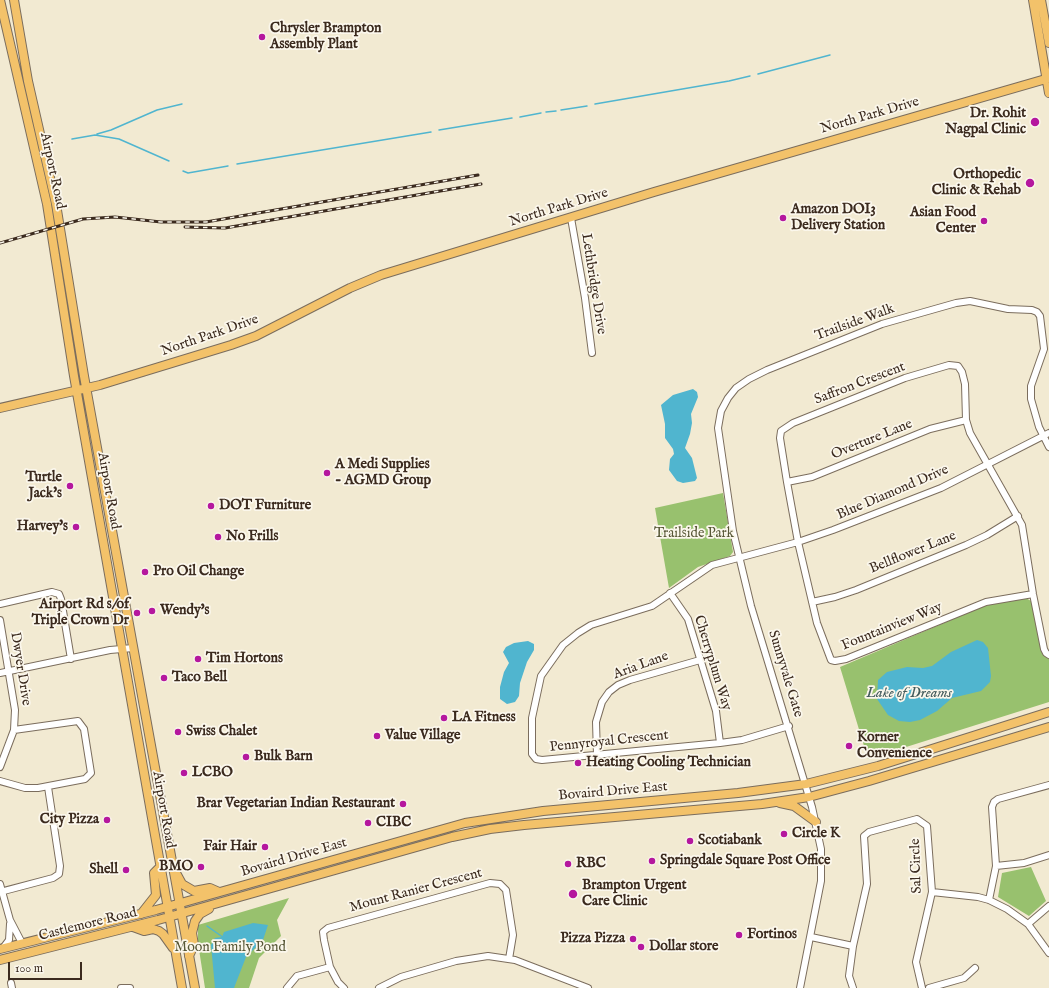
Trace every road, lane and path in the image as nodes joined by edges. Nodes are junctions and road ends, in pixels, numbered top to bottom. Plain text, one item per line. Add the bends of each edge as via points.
1 (0, 0) edge
2 (14, 0) edge
3 (1033, 0) edge
4 (1041, 0) edge
5 (1049, 42) edge
6 (1048, 78) edge
7 (1049, 93) edge
8 (571, 218) junction
9 (592, 353) dead end
10 (86, 388) junction
11 (77, 390) junction
12 (0, 408) edge
13 (966, 420) junction
14 (1046, 434) edge
15 (1049, 446) edge
16 (988, 463) junction
17 (787, 482) junction
18 (1018, 516) junction
19 (798, 542) junction
20 (740, 558) junction
21 (670, 593) junction
22 (1033, 594) junction
23 (812, 602) junction
24 (0, 604) edge
25 (0, 620) edge
26 (133, 648) junction
27 (123, 649) junction
28 (1049, 655) edge
29 (71, 659) junction
30 (700, 660) junction
31 (9, 671) junction
32 (0, 673) edge
33 (1049, 712) edge
34 (789, 726) junction
35 (1049, 727) edge
36 (14, 730) junction
37 (720, 744) junction
38 (597, 755) junction
39 (0, 767) edge
40 (0, 781) edge
41 (806, 784) junction
42 (1049, 785) edge
43 (48, 787) junction
44 (809, 797) junction
45 (773, 802) junction
46 (543, 811) junction
47 (816, 822) junction
48 (538, 824) junction
49 (1049, 855) edge
50 (996, 866) junction
51 (160, 867) junction
52 (173, 867) junction
53 (0, 884) edge
54 (1, 892) edge
55 (219, 892) junction
56 (932, 892) junction
57 (989, 900) junction
58 (222, 902) junction
59 (179, 904) junction
60 (1049, 906) edge
61 (167, 907) junction
62 (140, 914) junction
63 (181, 914) junction
64 (169, 917) junction
65 (10, 920) junction
66 (1028, 924) junction
67 (133, 927) junction
68 (811, 937) junction
69 (22, 943) junction
70 (853, 946) junction
71 (1, 948) edge
72 (1049, 954) edge
73 (176, 955) junction
74 (189, 956) junction
75 (509, 959) junction
76 (0, 960) edge
77 (330, 966) junction
78 (975, 968) dead end
79 (121, 988) edge
80 (130, 988) edge
81 (182, 988) edge
82 (195, 988) edge
83 (287, 988) edge
84 (344, 988) edge
85 (379, 988) edge
86 (588, 988) edge
87 (800, 988) edge
88 (853, 988) edge
89 (922, 988) edge
90 (929, 988) edge

1 - 11 main road, Airport Road via 47,204
2 - 10 main road, Airport Road via 28,81 56,204
3 - 6 main road
4 - 5 main road
6 - 7 main road
6 - 8 main road, North Park Drive
8 - 9 street, Lethbridge Drive
8 - 10 main road, North Park Drive via 382,275 350,288 256,336
10 - 11 main road, North Park Drive
10 - 26 main road, Airport Road
11 - 12 main road, North Park Drive
11 - 27 main road, Airport Road
13 - 16 street, Saffron Crescent via 970,433
13 - 17 street, Overture Lane via 930,429 812,477
13 - 17 street, Saffron Crescent via 965,384 958,366 949,365 905,378 783,429 780,438
14 - 15 street
14 - 16 street, Blue Diamond Drive
14 - 20 street, Trailside Walk via 1039,427 1032,399 1032,386 1044,349 1042,325 1037,312 970,301 882,324 841,340 749,379 736,388 722,410 718,428 732,525
16 - 18 street, Saffron Crescent
16 - 19 street, Blue Diamond Drive via 941,488
17 - 19 street, Saffron Crescent
18 - 22 street, Saffron Crescent via 1022,525
18 - 23 street, Bellflower Lane via 966,545 856,590
19 - 20 street, Blue Diamond Drive
19 - 23 street, Fountainview Way
20 - 21 street, Pennyroyal Crescent via 712,565
20 - 34 street, Sunnyvale Gate
21 - 30 street, Cherryplum Way via 688,619
21 - 38 street, Pennyroyal Crescent via 652,606 591,625 578,633 563,644 541,676 532,718 532,754 536,759 542,760
22 - 23 street, Fountainview Way via 986,602 846,659 835,661 831,660 827,652
22 - 28 street, Saffron Crescent via 1044,649
24 - 29 street via 52,592 59,594
25 - 31 street, Dwyer Drive
26 - 27 street
26 - 52 main road, Airport Road
27 - 29 street
27 - 51 main road, Airport Road
29 - 31 street
30 - 37 street, Cherryplum Way via 716,711
30 - 38 street, Aria Lane via 618,684 609,692 602,702 596,722
31 - 32 street
31 - 36 street, Dwyer Drive
33 - 41 main road, Bovaird Drive East via 878,766
34 - 37 street, Pennyroyal Crescent
34 - 41 street, Sunnyvale Gate
35 - 44 main road, Bovaird Drive East
36 - 39 street, Dwyer Drive
36 - 43 street via 75,720 82,725 90,776
37 - 38 street, Pennyroyal Crescent
40 - 43 street via 32,789
41 - 44 street, Sunnyvale Gate
41 - 46 main road, Bovaird Drive East via 738,793
42 - 50 street via 994,802 992,807
43 - 54 street via 59,874
44 - 45 main road, Bovaird Drive East
44 - 47 street, Sunnyvale Gate
45 - 47 main road via 794,806
45 - 48 main road, Bovaird Drive East
46 - 48 main road
46 - 55 main road, Bovaird Drive East via 465,823
47 - 68 street, Sunnyvale Gate via 822,876
48 - 58 main road, Bovaird Drive East via 490,829 452,837
49 - 50 street via 1024,863
50 - 57 street
51 - 61 main road, Airport Road
51 - 62 main road via 154,873 156,895
52 - 55 main road via 182,884 188,888 194,891 210,888
52 - 59 main road, Airport Road
53 - 54 street
54 - 65 street
55 - 59 main road, Bovaird Drive East
56 - 57 street
56 - 70 street, Sal Circle via 927,826 923,822 917,819 869,832 864,836 867,884
56 - 89 street, Sal Circle via 916,962
57 - 66 street
58 - 63 main road, Bovaird Drive East
58 - 74 main road via 197,917 192,927 194,945
59 - 61 main road, Castlemore Road
59 - 63 main road, Airport Road
60 - 66 street
61 - 62 main road, Castlemore Road
61 - 64 main road, Airport Road
62 - 69 main road, Castlemore Road
63 - 64 main road, Castlemore Road
63 - 74 main road, Airport Road
64 - 67 main road, Castlemore Road
64 - 73 main road, Airport Road
65 - 69 street
65 - 71 street via 9,940
66 - 72 street
67 - 73 main road via 144,931 159,931 169,941
67 - 76 main road, Castlemore Road
68 - 70 street
68 - 87 street, Sunnyvale Gate
69 - 71 main road, Castlemore Road
70 - 88 street, Sal Circle via 849,976
73 - 81 main road, Airport Road
74 - 82 main road, Airport Road
75 - 77 street, Mount Ranier Crescent via 513,935 506,890 500,884 490,883 328,928 323,932
75 - 85 street via 488,956 462,959 401,977
75 - 86 street
77 - 83 street via 297,976
77 - 84 street, Mount Ranier Crescent
78 - 90 street via 964,978
79 - 80 street

